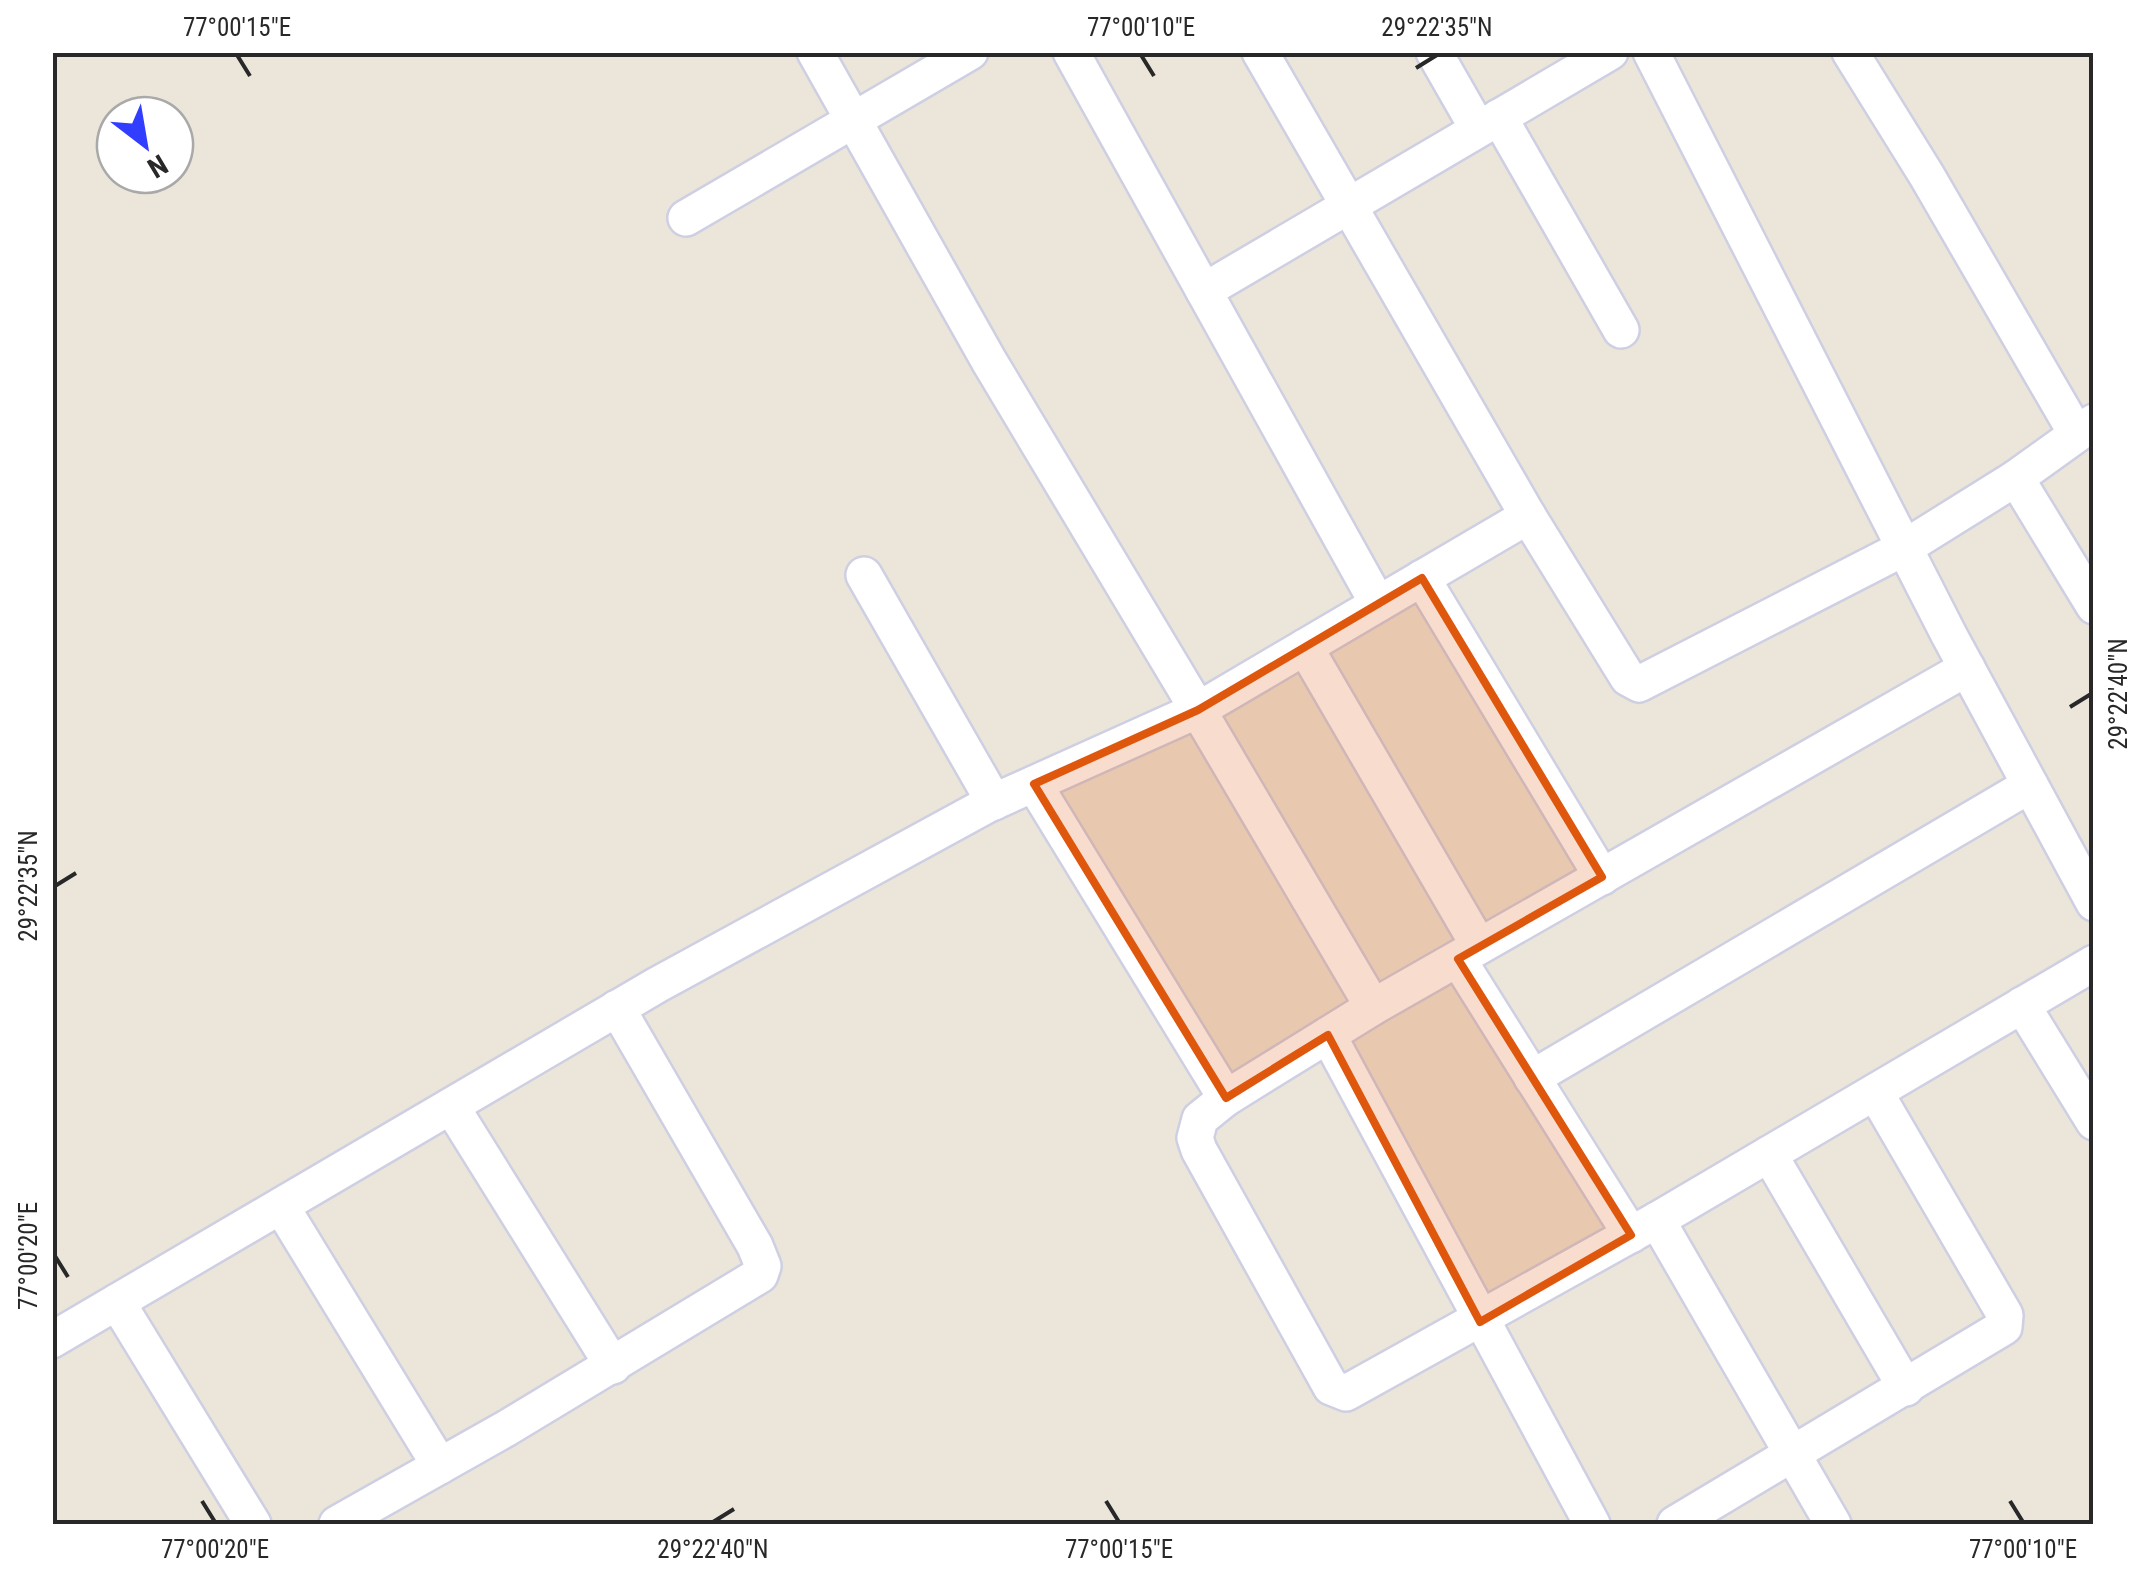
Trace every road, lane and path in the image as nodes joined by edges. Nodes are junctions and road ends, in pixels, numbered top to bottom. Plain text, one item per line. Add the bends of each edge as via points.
1 (815, 52) edge
2 (970, 52) edge
3 (1071, 52) edge
4 (1260, 52) edge
5 (1434, 52) edge
6 (1610, 52) edge
7 (1650, 52) edge
8 (1850, 52) edge
9 (853, 121) junction
10 (1489, 123) junction
11 (1347, 206) junction
12 (686, 218) dead end
13 (1204, 291) junction
14 (1621, 330) dead end
15 (2085, 427) edge
16 (2016, 478) junction
17 (1528, 516) junction
18 (1904, 548) junction
19 (864, 575) dead end
20 (1422, 578) junction
21 (1378, 604) junction
22 (2094, 606) edge
23 (1305, 647) junction
24 (1967, 668) junction
25 (1198, 710) junction
26 (1034, 784) junction
27 (2030, 785) junction
28 (994, 802) junction
29 (1602, 877) junction
30 (2094, 903) edge
31 (1469, 952) junction
32 (2094, 964) edge
33 (2022, 1006) junction
34 (1373, 1007) junction
35 (617, 1008) junction
36 (1328, 1034) junction
37 (1532, 1078) junction
38 (1875, 1092) junction
39 (1226, 1098) junction
40 (452, 1106) junction
41 (2094, 1122) edge
42 (1769, 1154) junction
43 (281, 1206) junction
44 (1644, 1228) junction
45 (117, 1302) junction
46 (1480, 1322) junction
47 (52, 1340) edge
48 (613, 1366) junction
49 (1906, 1388) junction
50 (1794, 1456) junction
51 (440, 1466) junction
52 (253, 1524) edge
53 (337, 1524) edge
54 (1592, 1524) edge
55 (1675, 1524) edge
56 (1832, 1524) edge

1 - 9 street
2 - 9 street
3 - 13 street
4 - 11 street
5 - 10 street
6 - 10 street
7 - 18 street
8 - 15 street
9 - 12 street
9 - 25 street
10 - 11 street
10 - 14 street
11 - 13 street
11 - 17 street
13 - 21 street
15 - 16 street
16 - 18 street
16 - 22 street
17 - 18 street via 1628,678 1639,684
17 - 20 street
18 - 24 street
19 - 28 street
20 - 21 street
20 - 29 street
21 - 23 street
23 - 25 street
23 - 31 street
24 - 27 street
24 - 29 street
25 - 26 street
25 - 34 street
26 - 28 street
26 - 39 street
27 - 30 street
27 - 37 street
28 - 35 street
29 - 31 street
31 - 34 street
31 - 37 street
32 - 33 street
33 - 38 street
33 - 41 street
34 - 36 street
35 - 40 street
35 - 48 street via 763,1266 749,1284
36 - 39 street
36 - 46 street
37 - 44 street
38 - 42 street
38 - 49 street via 2006,1318 1999,1332
39 - 46 street via 1200,1119 1194,1138 1330,1388 1349,1392
40 - 43 street
40 - 48 street
42 - 44 street
42 - 49 street
43 - 45 street
43 - 51 street
44 - 46 street
44 - 50 street
45 - 47 street
45 - 52 street
46 - 54 street
48 - 51 street
49 - 50 street
50 - 55 street
50 - 56 street
51 - 53 street

